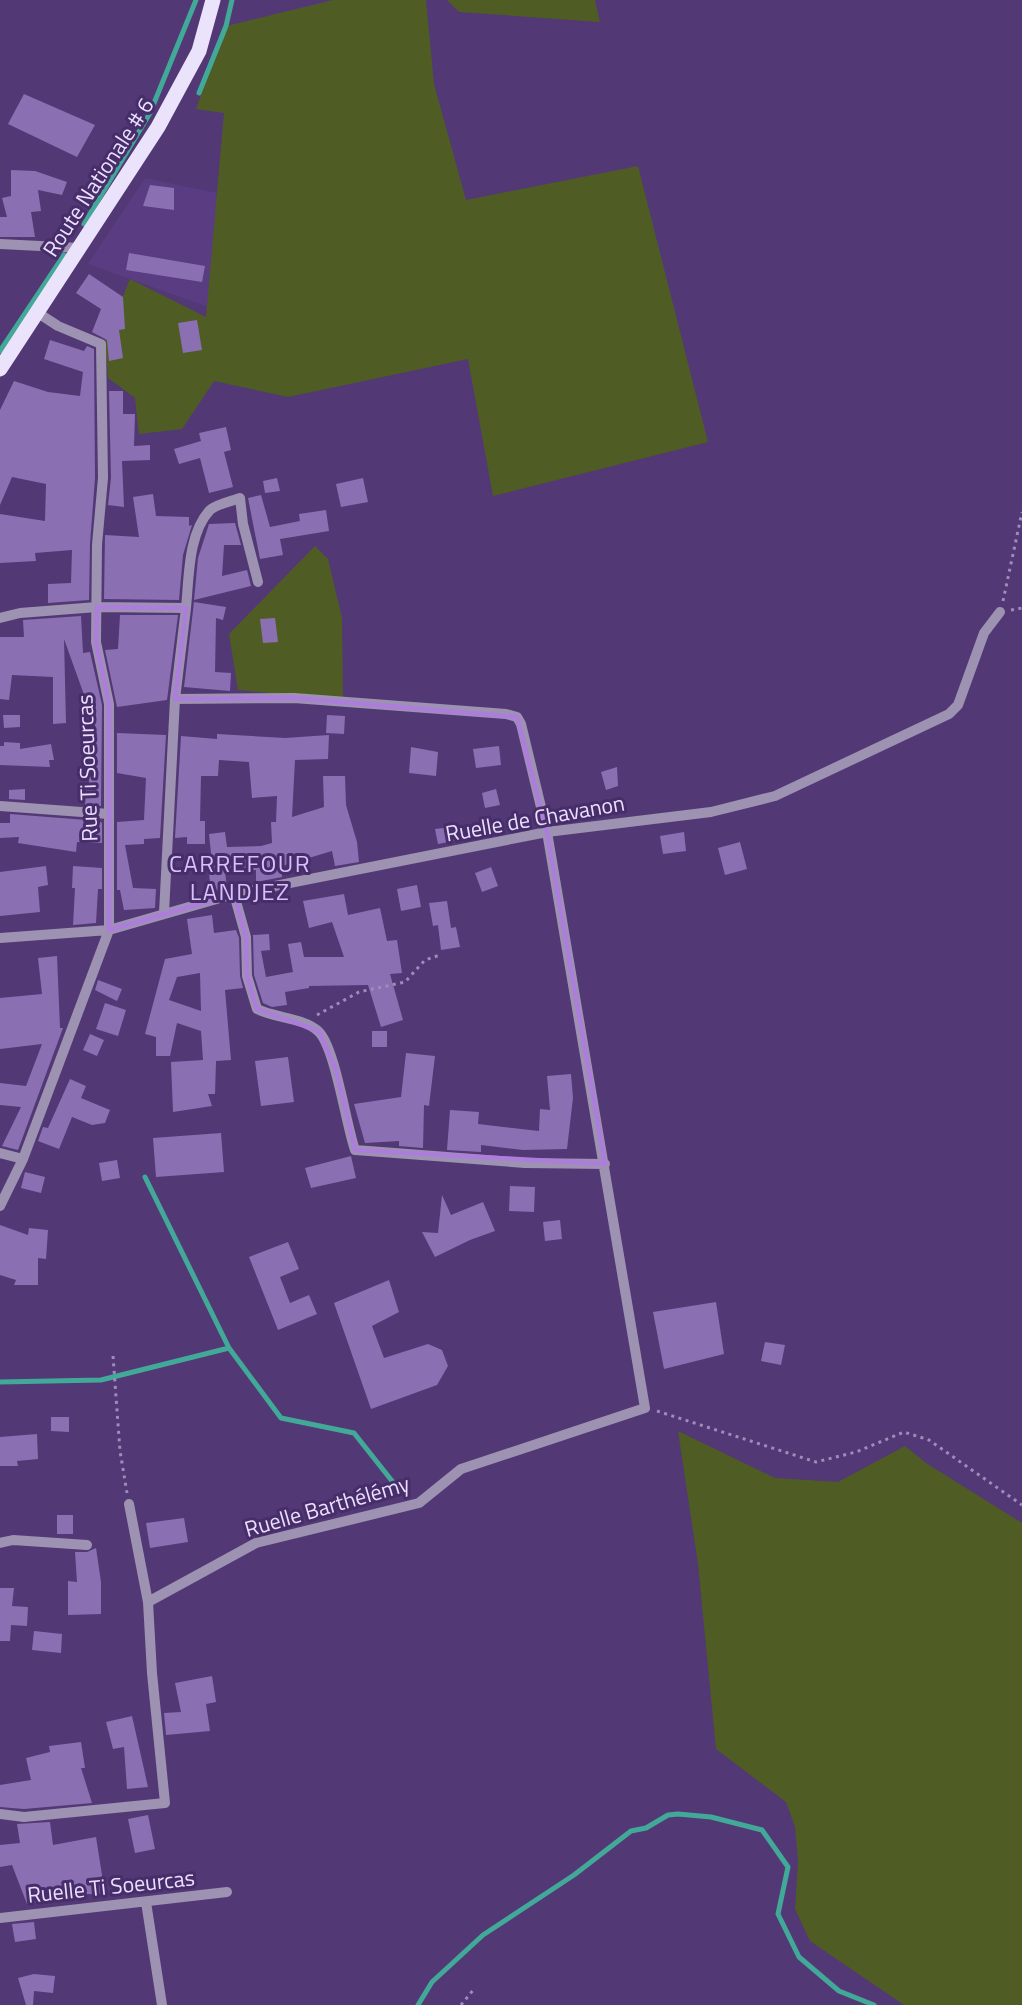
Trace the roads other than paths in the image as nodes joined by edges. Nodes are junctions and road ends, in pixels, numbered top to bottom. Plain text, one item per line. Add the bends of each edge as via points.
1 (213, 0) edge
2 (0, 244) edge
3 (80, 248) junction
4 (38, 313) junction
5 (0, 369) edge
6 (258, 582) dead end
7 (97, 608) junction
8 (186, 608) junction
9 (1000, 612) road end
10 (0, 618) edge
11 (175, 699) junction
12 (0, 806) edge
13 (109, 814) junction
14 (547, 832) junction
15 (234, 894) junction
16 (164, 913) junction
17 (109, 930) junction
18 (0, 938) edge
19 (0, 1153) edge
20 (23, 1159) junction
21 (605, 1164) junction
22 (0, 1206) edge
23 (129, 1504) road end
24 (0, 1543) edge
25 (87, 1545) dead end
26 (148, 1602) junction
27 (0, 1814) edge
28 (227, 1892) dead end
29 (146, 1902) junction
30 (0, 1918) edge
31 (162, 2005) edge

1 - 3 main road, Route Nationale # 6 via 199,51 183,84
2 - 3 street
3 - 4 main road, Route Nationale # 6
4 - 5 main road, Route Nationale # 6
4 - 7 street, Rue Ti Soeurcas via 101,344 104,478
6 - 8 street via 240,498 212,508 200,525
7 - 8 street
7 - 10 street
7 - 13 street, Rue Ti Soeurcas via 96,642 108,704
8 - 11 street
9 - 14 street, Ruelle de Chavanon via 984,633 958,705 938,719 775,796 711,812
11 - 14 street via 294,698 517,717
11 - 16 street
12 - 13 street
13 - 17 street, Rue Ti Soeurcas
14 - 15 street, Ruelle de Chavanon
14 - 21 street
15 - 16 street, Ruelle de Chavanon
15 - 21 street via 246,937 247,976 257,1009 319,1031 336,1070 355,1150 525,1163
16 - 17 street, Ruelle de Chavanon
17 - 18 street, Ruelle de Chavanon
17 - 20 street, Rue Ti Soeurcas
19 - 20 street
20 - 22 street, Rue Ti Soeurcas
21 - 26 street, Ruelle Barthélémy via 645,1408 461,1469 419,1503 256,1543
23 - 26 street
24 - 25 street via 13,1540
26 - 27 street via 165,1803 24,1817
28 - 29 street, Ruelle Ti Soeurcas
29 - 30 street, Ruelle Ti Soeurcas
29 - 31 street

